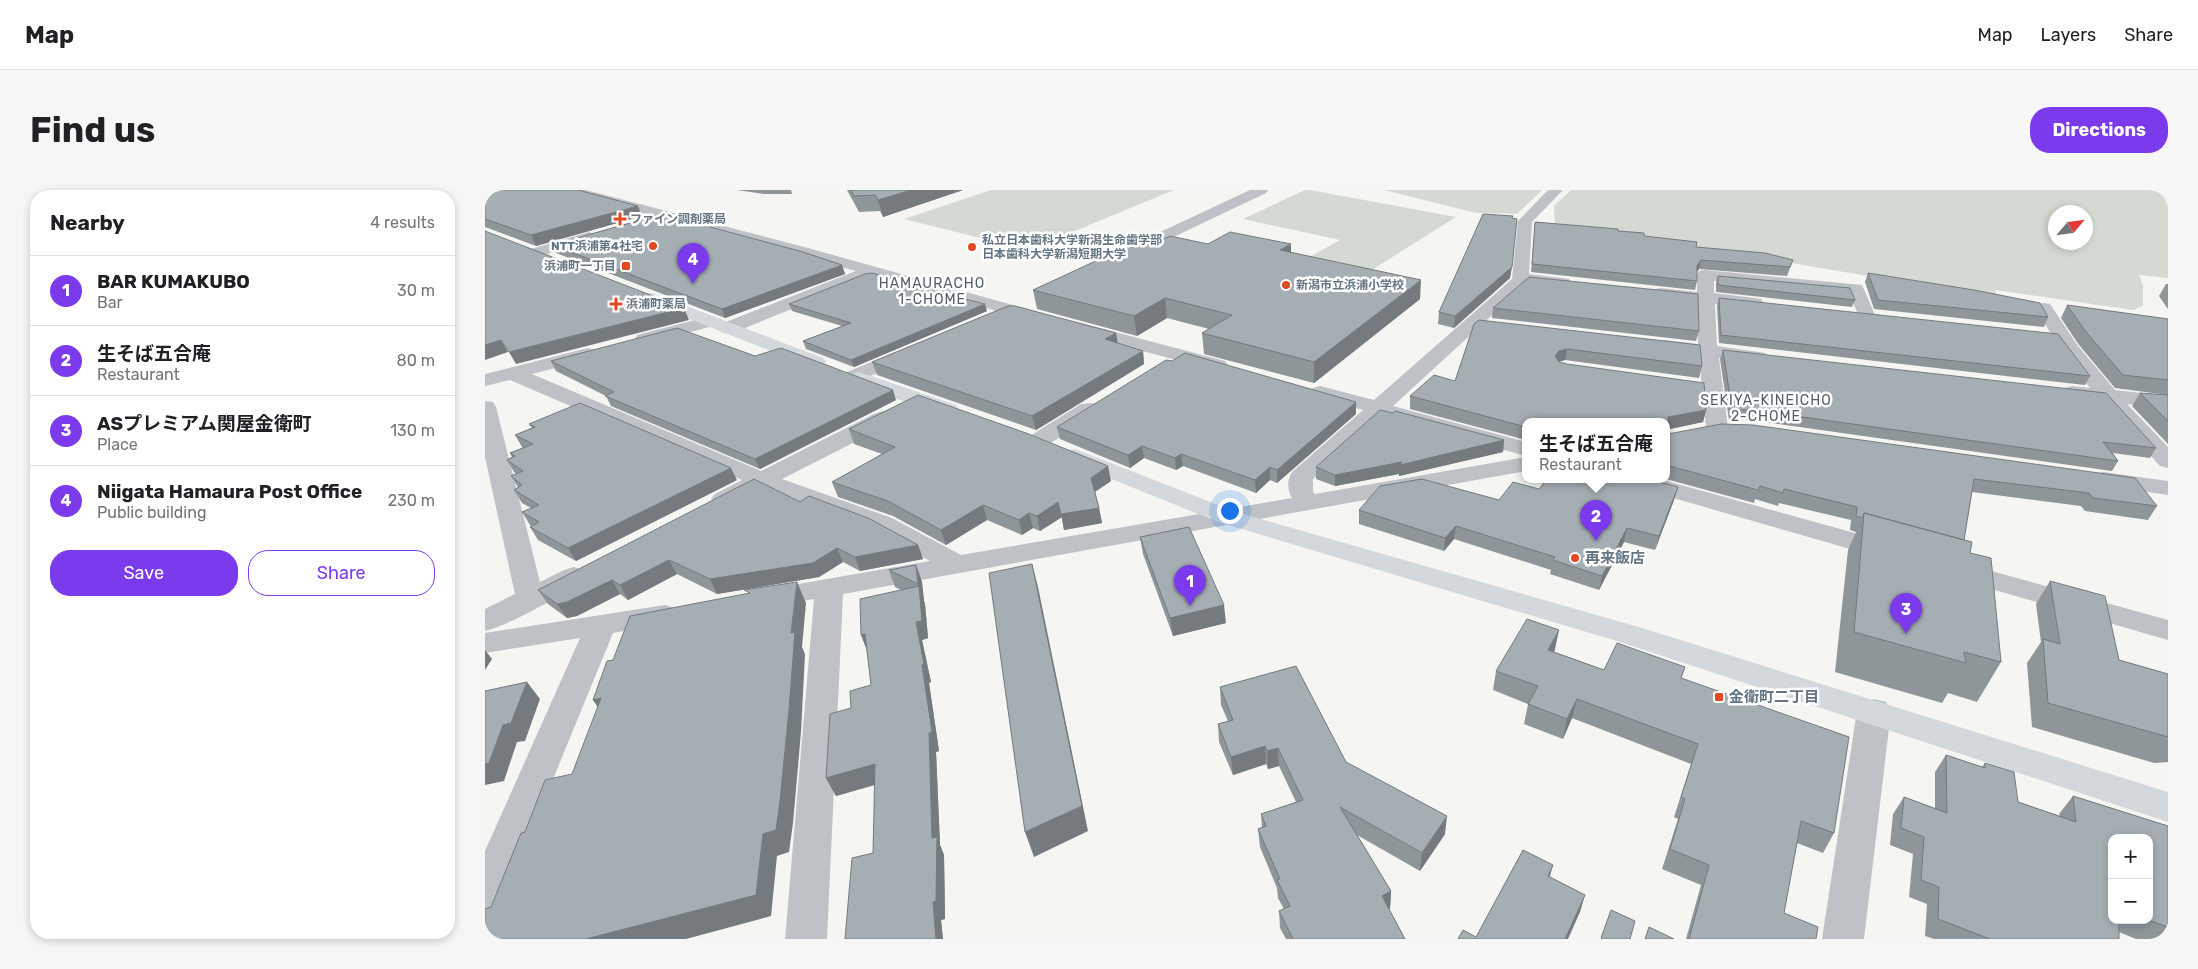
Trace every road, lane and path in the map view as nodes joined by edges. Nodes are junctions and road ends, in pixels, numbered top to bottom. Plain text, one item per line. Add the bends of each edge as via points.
1 (570, 190) edge
2 (1261, 190) edge
3 (1556, 190) edge
4 (669, 215) junction
5 (640, 223) edge
6 (603, 234) edge
7 (511, 242) edge
8 (537, 252) junction
9 (573, 266) edge
10 (1099, 267) edge
11 (871, 271) junction
12 (1520, 278) junction
13 (1578, 284) edge
14 (628, 288) edge
15 (1646, 292) edge
16 (1705, 298) junction
17 (1028, 301) dead end
18 (1771, 305) edge
19 (1010, 310) junction
20 (2063, 311) dead end
21 (1847, 313) edge
22 (1866, 315) junction
23 (1885, 317) edge
24 (982, 322) edge
25 (1472, 323) junction
26 (719, 325) junction
27 (1501, 326) edge
28 (2040, 334) edge
29 (2060, 336) junction
30 (626, 344) edge
31 (1649, 344) edge
32 (927, 345) edge
33 (608, 349) edge
34 (1708, 351) junction
35 (1178, 354) junction
36 (1776, 359) edge
37 (1153, 370) edge
38 (1235, 370) edge
39 (514, 374) junction
40 (854, 376) junction
41 (485, 380) edge
42 (1303, 388) edge
43 (2050, 389) edge
44 (2107, 396) junction
45 (919, 400) junction
46 (1104, 400) edge
47 (2168, 402) edge
48 (485, 407) edge
49 (1380, 408) junction
50 (974, 419) edge
51 (1741, 429) edge
52 (1029, 438) joint
53 (1522, 447) edge
54 (2168, 461) edge
55 (1522, 465) edge
56 (2080, 476) edge
57 (761, 480) junction
58 (1648, 483) edge
59 (2168, 488) edge
60 (1309, 502) junction
61 (708, 507) edge
62 (1227, 517) junction
63 (959, 565) junction
64 (593, 567) edge
65 (829, 588) junction
66 (530, 599) junction
67 (743, 602) edge
68 (695, 610) edge
69 (485, 621) edge
70 (601, 625) junction
71 (2168, 630) edge
72 (485, 643) edge
73 (1874, 712) junction
74 (2168, 807) edge
75 (485, 896) edge
76 (806, 939) edge
77 (1843, 939) edge

1 - 4 street
2 - 10 street
3 - 12 street via 1525,220
4 - 5 street
4 - 11 street
6 - 8 street
7 - 8 street
8 - 9 street
11 - 19 street
11 - 26 street
12 - 13 street
12 - 25 street
14 - 26 street
15 - 16 street
16 - 18 street
16 - 22 street via 1705,274 1857,289
16 - 34 street
17 - 19 street
19 - 24 street
19 - 35 street
20 - 29 street via 2044,308
21 - 22 street
22 - 23 street
25 - 27 street
25 - 49 street
26 - 30 street
26 - 40 street
28 - 29 street
29 - 44 street
31 - 34 street
32 - 40 street
33 - 39 street
34 - 36 street
34 - 51 street via 1703,386 1709,430
35 - 37 street
35 - 38 street
39 - 41 street
39 - 57 street
40 - 45 street
42 - 49 street
43 - 44 street
44 - 47 street
44 - 54 street
45 - 50 street
45 - 57 street
46 - 52 street
48 - 66 street
49 - 53 street
49 - 60 street via 1301,477 1301,493
52 - 62 street
55 - 60 street
56 - 59 street
57 - 61 street
57 - 63 street via 883,524
58 - 71 street
60 - 62 street
62 - 63 street
62 - 73 street via 1631,635
63 - 65 street
64 - 66 street
65 - 67 street
65 - 76 street
66 - 69 street
68 - 70 street
70 - 72 street
70 - 75 street
73 - 74 street
73 - 77 street

